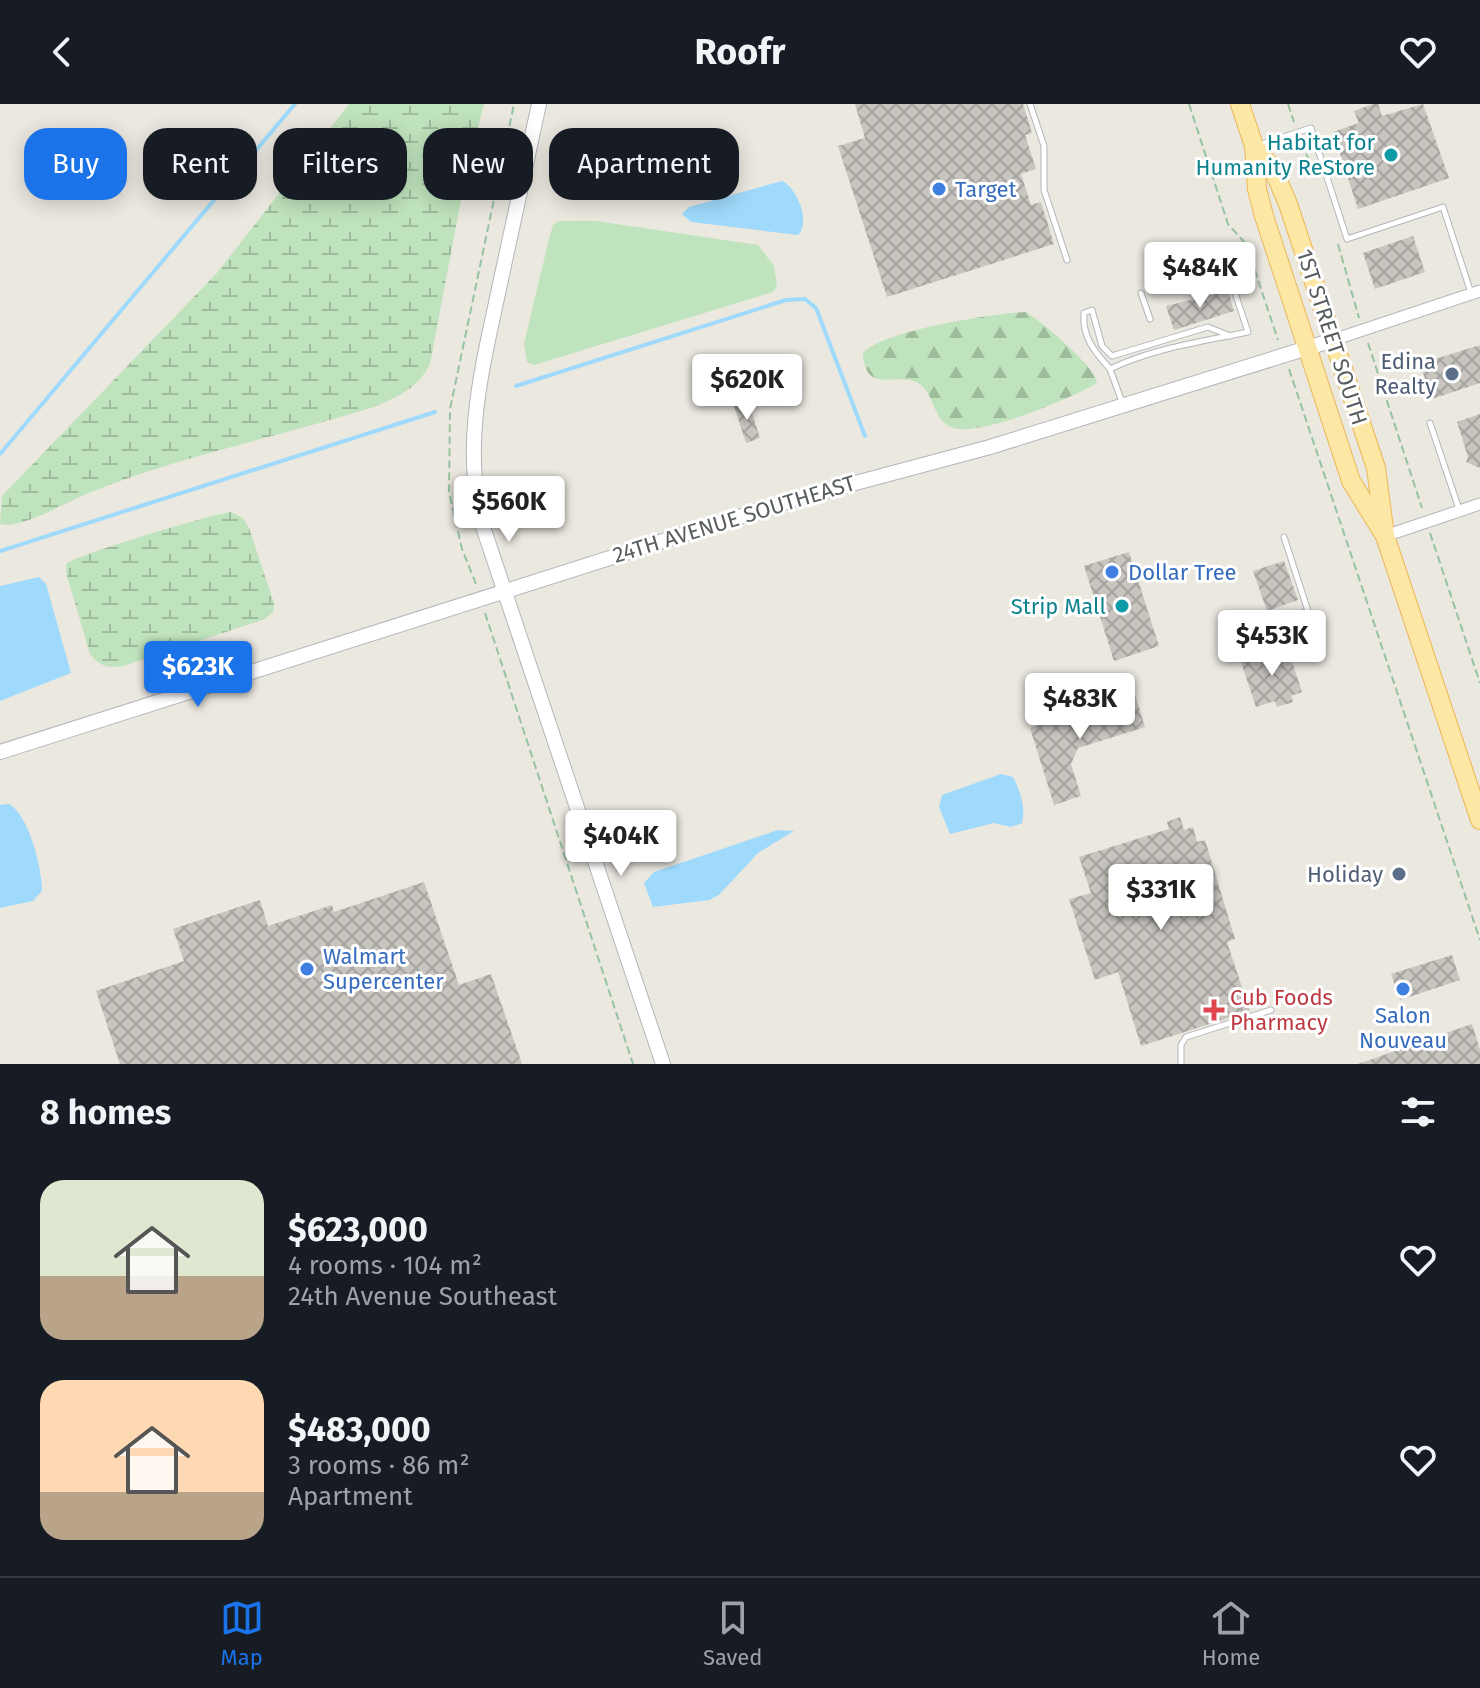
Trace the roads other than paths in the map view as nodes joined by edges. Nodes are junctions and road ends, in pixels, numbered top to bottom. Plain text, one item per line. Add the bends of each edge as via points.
1 (539, 104) edge
2 (1030, 104) edge
3 (1240, 104) edge
4 (1254, 146) junction
5 (1067, 260) dead end
6 (1226, 266) dead end
7 (1141, 293) dead end
8 (1476, 293) edge
9 (1150, 319) dead end
10 (1099, 336) junction
11 (1230, 336) junction
12 (1087, 338) junction
13 (1333, 340) junction
14 (1307, 349) junction
15 (1110, 369) junction
16 (1123, 406) junction
17 (1430, 423) dead end
18 (1480, 504) edge
19 (1459, 510) junction
20 (1385, 536) junction
21 (1284, 537) dead end
22 (504, 591) junction
23 (1257, 629) dead end
24 (0, 752) edge
25 (1480, 820) edge
26 (1271, 1010) dead end
27 (1181, 1063) edge
28 (663, 1064) edge

1 - 22 street via 473,426 475,493
2 - 5 lane via 1044,146 1044,190
3 - 4 main road, 1ST STREET SOUTH
4 - 8 lane via 1311,128 1347,239 1443,207
4 - 13 main road, 1ST STREET SOUTH via 1283,191
4 - 14 main road, 1ST STREET SOUTH via 1264,216
6 - 11 lane via 1248,332
7 - 9 lane
8 - 13 street
10 - 11 lane via 1112,356 1208,327
10 - 12 lane
10 - 12 lane via 1092,310 1084,313
11 - 15 lane via 1137,356
12 - 15 lane
13 - 14 street, 24TH AVENUE SOUTHEAST
13 - 20 main road, 1ST STREET SOUTH via 1376,468
14 - 16 street, 24TH AVENUE SOUTHEAST
14 - 20 main road, 1ST STREET SOUTH via 1351,481
15 - 16 lane
16 - 22 street, 24TH AVENUE SOUTHEAST via 806,496
17 - 19 lane
18 - 19 street
19 - 20 street
20 - 25 main road, 1ST STREET SOUTH
21 - 23 lane via 1308,611
22 - 24 street, 24TH AVENUE SOUTHEAST
22 - 28 street
26 - 27 lane via 1186,1037

